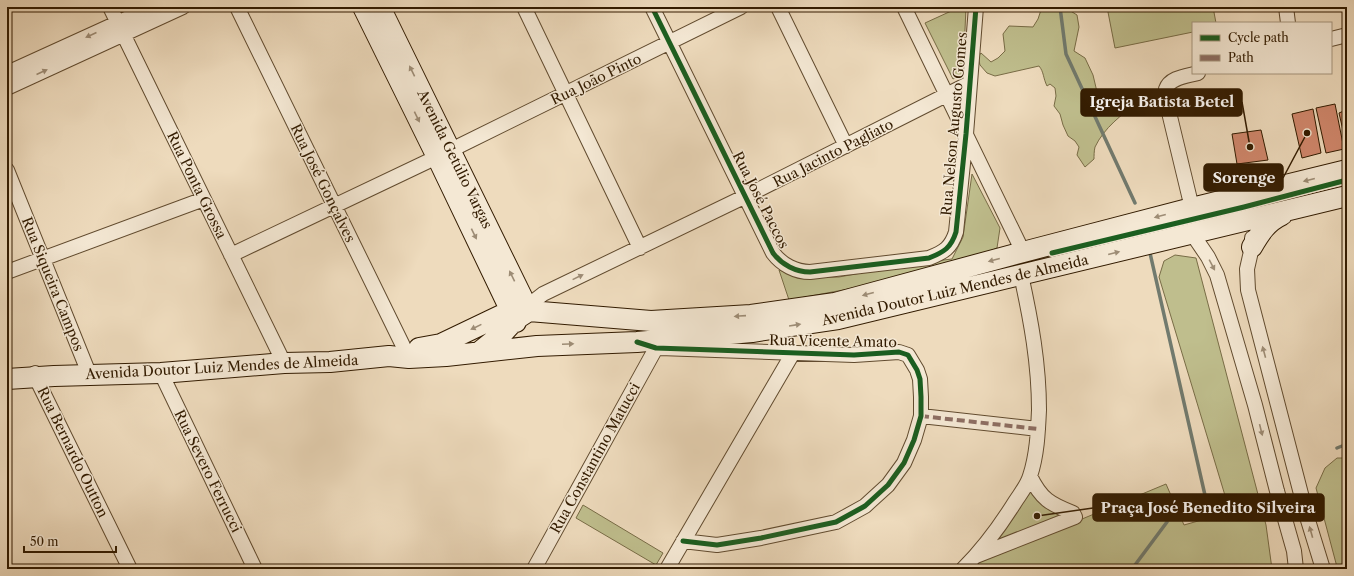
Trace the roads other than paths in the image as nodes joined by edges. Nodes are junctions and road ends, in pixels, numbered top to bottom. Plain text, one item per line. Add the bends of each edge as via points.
1 (110, 7) edge
2 (152, 7) edge
3 (183, 7) edge
4 (236, 7) edge
5 (363, 7) edge
6 (380, 7) edge
7 (524, 7) edge
8 (652, 7) edge
9 (741, 7) edge
10 (778, 7) edge
11 (904, 7) edge
12 (976, 7) edge
13 (1286, 7) edge
14 (1288, 22) edge
15 (121, 29) junction
16 (1347, 35) edge
17 (1332, 39) edge
18 (670, 43) junction
19 (7, 73) edge
20 (1194, 74) edge
21 (970, 83) junction
22 (7, 88) edge
23 (565, 94) junction
24 (947, 95) junction
25 (966, 134) junction
26 (846, 146) junction
27 (444, 154) junction
28 (7, 170) edge
29 (1347, 170) edge
30 (746, 196) junction
31 (1347, 196) edge
32 (1232, 198) junction
33 (204, 200) junction
34 (1212, 203) junction
35 (334, 206) junction
36 (1192, 208) junction
37 (1297, 208) junction
38 (1252, 218) junction
39 (1191, 232) junction
40 (952, 242) joint
41 (1252, 247) junction
42 (640, 248) junction
43 (1023, 252) junction
44 (231, 255) junction
45 (42, 259) junction
46 (7, 272) edge
47 (1022, 275) junction
48 (529, 310) junction
49 (637, 342) junction
50 (683, 343) junction
51 (537, 346) junction
52 (656, 348) junction
53 (480, 352) junction
54 (793, 352) junction
55 (401, 355) junction
56 (284, 363) junction
57 (7, 373) edge
58 (161, 373) junction
59 (42, 376) junction
60 (90, 376) junction
61 (7, 379) edge
62 (1272, 381) junction
63 (1248, 384) junction
64 (1256, 409) junction
65 (1280, 409) junction
66 (920, 416) junction
67 (1038, 429) junction
68 (1030, 476) junction
69 (683, 541) junction
70 (976, 556) junction
71 (130, 569) edge
72 (255, 569) edge
73 (534, 569) edge
74 (667, 569) edge
75 (963, 569) edge
76 (1296, 569) edge
77 (1323, 569) edge

1 - 15 street, Rua Ponta Grossa
2 - 15 street
3 - 15 street
4 - 35 street, Rua José Gonçalves
5 -> 27 main road, Avenida Getúlio Vargas
27 -> 6 main road, Avenida Getúlio Vargas
7 - 23 street
8 - 18 street, Rua José Paccos
9 - 18 street, Rua João Pinto
10 - 26 street
11 - 24 street
12 - 21 street, Rua Nelson Augusto Gomes
13 - 14 street
15 -> 19 street
22 -> 15 street
15 - 33 street, Rua Ponta Grossa
16 - 17 street
18 - 23 street, Rua João Pinto
18 - 30 street, Rua José Paccos
20 - 36 street via 1176,79 1166,89 1166,100
21 - 24 street, Rua Jacinto Pagliato
21 - 25 street, Rua Nelson Augusto Gomes
23 - 27 street, Rua João Pinto
23 - 42 street
24 - 25 street
24 - 26 street, Rua Jacinto Pagliato
25 - 40 street, Rua Nelson Augusto Gomes via 956,232
25 - 43 street
26 - 30 street, Rua Jacinto Pagliato
27 - 35 street, Rua João Pinto
27 - 48 main road, Avenida Getúlio Vargas
28 - 45 street, Rua Siqueira Campos
29 -> 32 main road, Avenida Doutor Luiz Mendes de Almeida
30 - 40 street, Rua José Paccos via 773,253 783,264 804,272 929,258 946,250
30 - 42 street, Rua Jacinto Pagliato
31 - 37 main road, Avenida Doutor Luiz Mendes de Almeida
32 - 34 main road, Avenida Doutor Luiz Mendes de Almeida
32 - 38 main road via 1244,207
33 - 44 street, Rua Ponta Grossa
33 - 45 street
34 - 36 main road, Avenida Doutor Luiz Mendes de Almeida
34 - 39 main road via 1194,219
35 - 44 street, Rua João Pinto
35 - 55 street, Rua José Gonçalves
36 -> 43 main road, Avenida Doutor Luiz Mendes de Almeida
37 - 38 main road, Avenida Doutor Luiz Mendes de Almeida
37 - 41 main road via 1273,219
38 - 39 main road, Avenida Doutor Luiz Mendes de Almeida
38 - 41 street
47 -> 39 main road, Avenida Doutor Luiz Mendes de Almeida
39 -> 63 street via 1217,275
62 -> 41 street via 1248,290 1247,269
48 -> 42 street, Rua Jacinto Pagliato
43 -> 48 main road, Avenida Doutor Luiz Mendes de Almeida via 835,303 751,315 651,321
44 - 56 street, Rua Ponta Grossa
45 - 46 street
45 - 60 street, Rua Siqueira Campos
50 -> 47 main road, Avenida Doutor Luiz Mendes de Almeida via 838,319
47 - 67 street via 1037,363
48 - 51 main road, Avenida Getúlio Vargas via 523,334
48 - 53 main road
48 -> 55 main road, Avenida Doutor Luiz Mendes de Almeida via 441,344
49 - 50 main road, Avenida Doutor Luiz Mendes de Almeida
51 -> 49 main road, Avenida Doutor Luiz Mendes de Almeida
49 - 52 street, Rua Vicente Amato
50 - 52 street, Rua Vicente Amato
50 - 54 street, Rua Vicente Amato
51 - 53 main road, Avenida Doutor Luiz Mendes de Almeida
52 - 73 street, Rua Constantino Matucci
53 - 55 main road, Avenida Doutor Luiz Mendes de Almeida
54 - 66 street, Rua Vicente Amato via 854,355 899,352 908,355 920,379
54 - 69 street
55 - 56 main road, Avenida Doutor Luiz Mendes de Almeida via 330,362
56 - 58 main road, Avenida Doutor Luiz Mendes de Almeida
57 - 59 main road, Avenida Doutor Luiz Mendes de Almeida
58 - 60 main road, Avenida Doutor Luiz Mendes de Almeida
58 - 72 street, Rua Severo Ferrucci
59 - 60 main road, Avenida Doutor Luiz Mendes de Almeida
59 - 61 main road, Avenida Doutor Luiz Mendes de Almeida
59 - 71 street, Rua Bernardo Outton
62 - 63 street via 1269,387 1262,390
62 - 65 street
63 - 64 street
64 - 65 street via 1266,403
64 -> 76 street via 1294,551
77 -> 65 street
66 - 67 street
66 - 69 street, Rua Vicente Amato via 914,440 904,463 888,485 865,506 836,522 717,545
67 - 68 street via 1037,447
68 - 70 street via 1003,521
68 - 70 street via 1045,500 1072,513 1075,517
69 - 74 street
70 - 75 street

